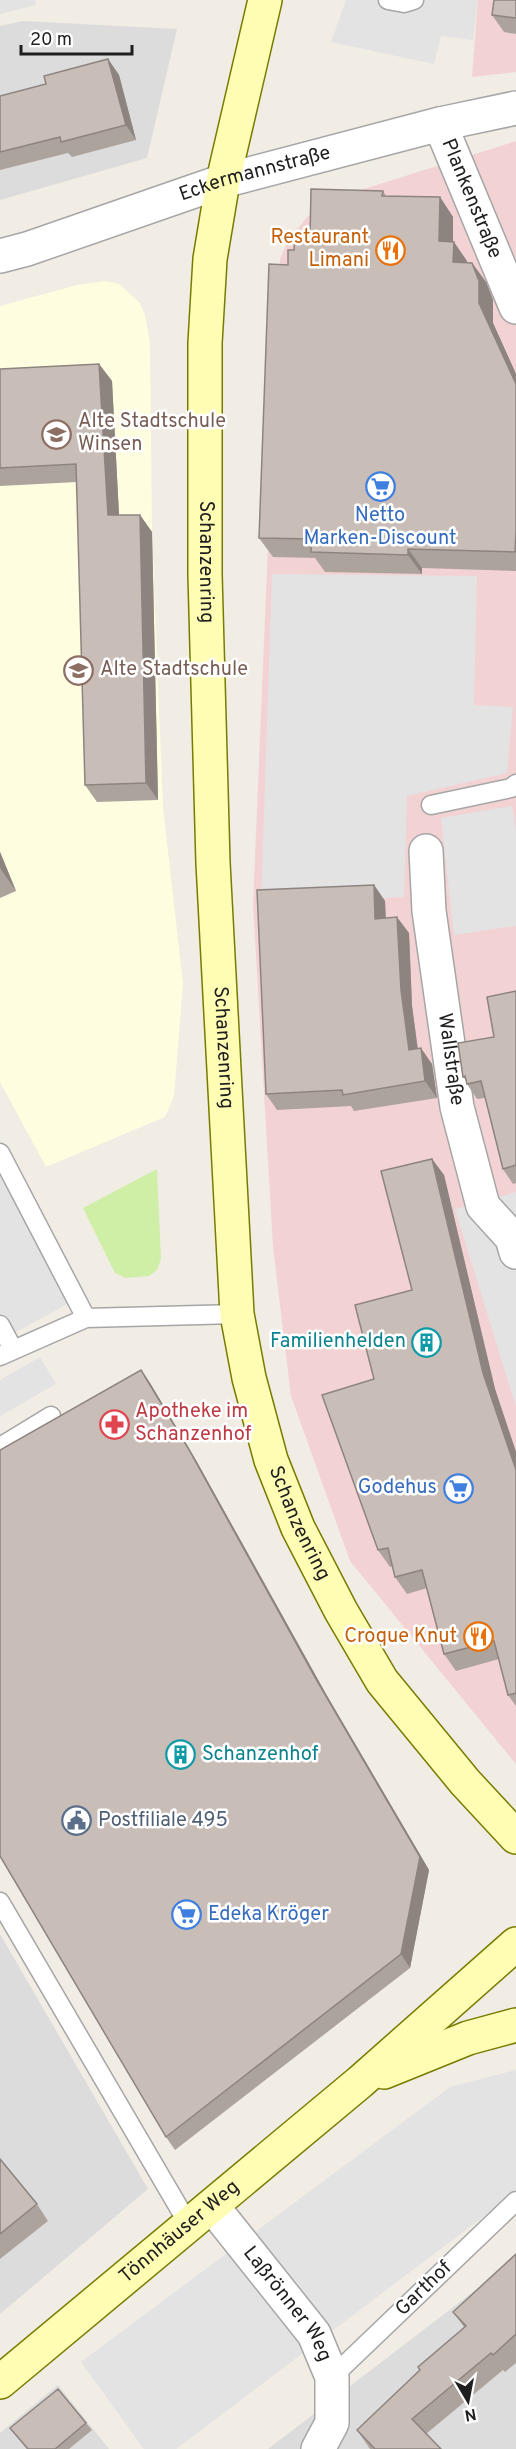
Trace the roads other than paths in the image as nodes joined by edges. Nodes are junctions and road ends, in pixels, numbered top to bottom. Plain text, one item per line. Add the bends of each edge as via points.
1 (265, 0) edge
2 (388, 0) edge
3 (414, 0) edge
4 (516, 108) edge
5 (440, 123) junction
6 (223, 181) junction
7 (0, 256) edge
8 (516, 307) edge
9 (516, 784) edge
10 (431, 805) dead end
11 (426, 851) dead end
12 (0, 1153) edge
13 (515, 1240) edge
14 (237, 1314) junction
15 (86, 1318) junction
16 (0, 1325) edge
17 (7, 1352) edge
18 (51, 1416) dead end
19 (0, 1447) edge
20 (516, 1837) edge
21 (0, 1902) edge
22 (516, 1944) edge
23 (516, 2025) edge
24 (360, 2082) junction
25 (516, 2201) edge
26 (201, 2215) junction
27 (332, 2377) junction
28 (0, 2382) edge
29 (318, 2449) edge

1 - 6 main road, Schanzenring
2 - 3 lane
4 - 5 street, Eckermannstraße
5 - 6 street, Eckermannstraße
5 - 8 street, Plankenstraße
6 - 7 street, Eckermannstraße
6 - 14 main road, Schanzenring via 210,259 205,343 205,575 213,863
9 - 10 lane
11 - 13 street, Wallstraße via 429,911 457,1107 483,1206
12 - 15 lane
14 - 15 lane
14 - 20 main road, Schanzenring via 249,1378 272,1460 298,1528 336,1601 382,1681
15 - 17 lane
16 - 17 lane
18 - 19 lane
21 - 26 lane
22 - 24 main road, Tönnhäuser Weg
23 - 24 main road, Tönnhäuser Weg via 468,2037
24 - 26 main road, Tönnhäuser Weg
25 - 27 lane, Garthof
26 - 27 street, Laßrönner Weg via 314,2334
26 - 28 main road, Tönnhäuser Weg
27 - 29 street, Laßrönner Weg via 332,2423

